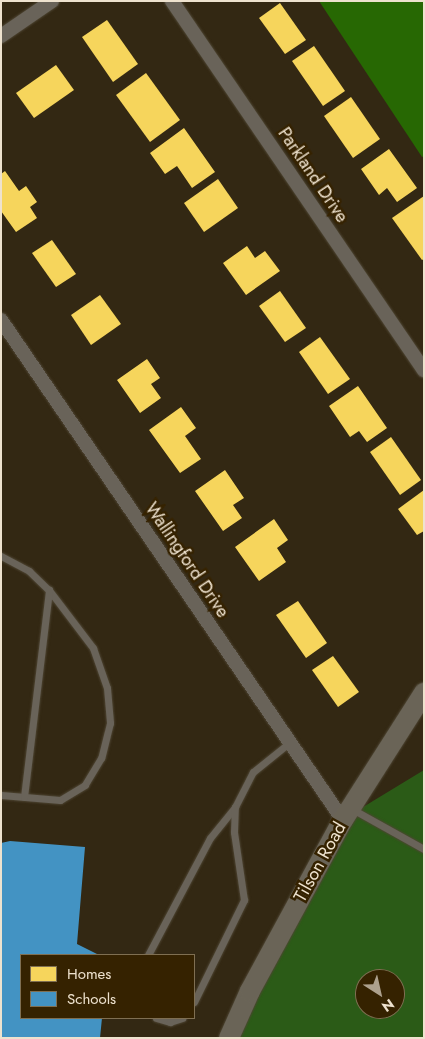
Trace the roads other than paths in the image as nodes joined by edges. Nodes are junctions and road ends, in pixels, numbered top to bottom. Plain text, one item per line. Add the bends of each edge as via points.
1 (52, 1) edge
2 (172, 1) edge
3 (1, 36) edge
4 (1, 320) edge
5 (424, 370) edge
6 (1, 556) edge
7 (49, 590) junction
8 (424, 693) edge
9 (289, 742) junction
10 (1, 795) edge
11 (24, 797) junction
12 (235, 807) junction
13 (346, 814) junction
14 (424, 849) edge
15 (149, 954) edge
16 (195, 1000) edge
17 (160, 1019) edge
18 (179, 1019) edge
19 (230, 1038) edge

1 - 3 street
2 - 5 street, Parkland Drive
4 - 9 street, Wallingford Drive
6 - 7 lane via 28,571
7 - 11 lane
7 - 11 lane via 93,648 107,688 110,723 101,758 85,785 60,800
8 - 13 street, Tilson Road
9 - 12 lane via 253,772
9 - 13 street, Wallingford Drive
10 - 11 lane
12 - 15 lane via 210,838
12 - 16 lane via 234,832 244,900
13 - 14 lane
13 - 19 street, Tilson Road via 250,991
17 - 18 lane via 170,1022

